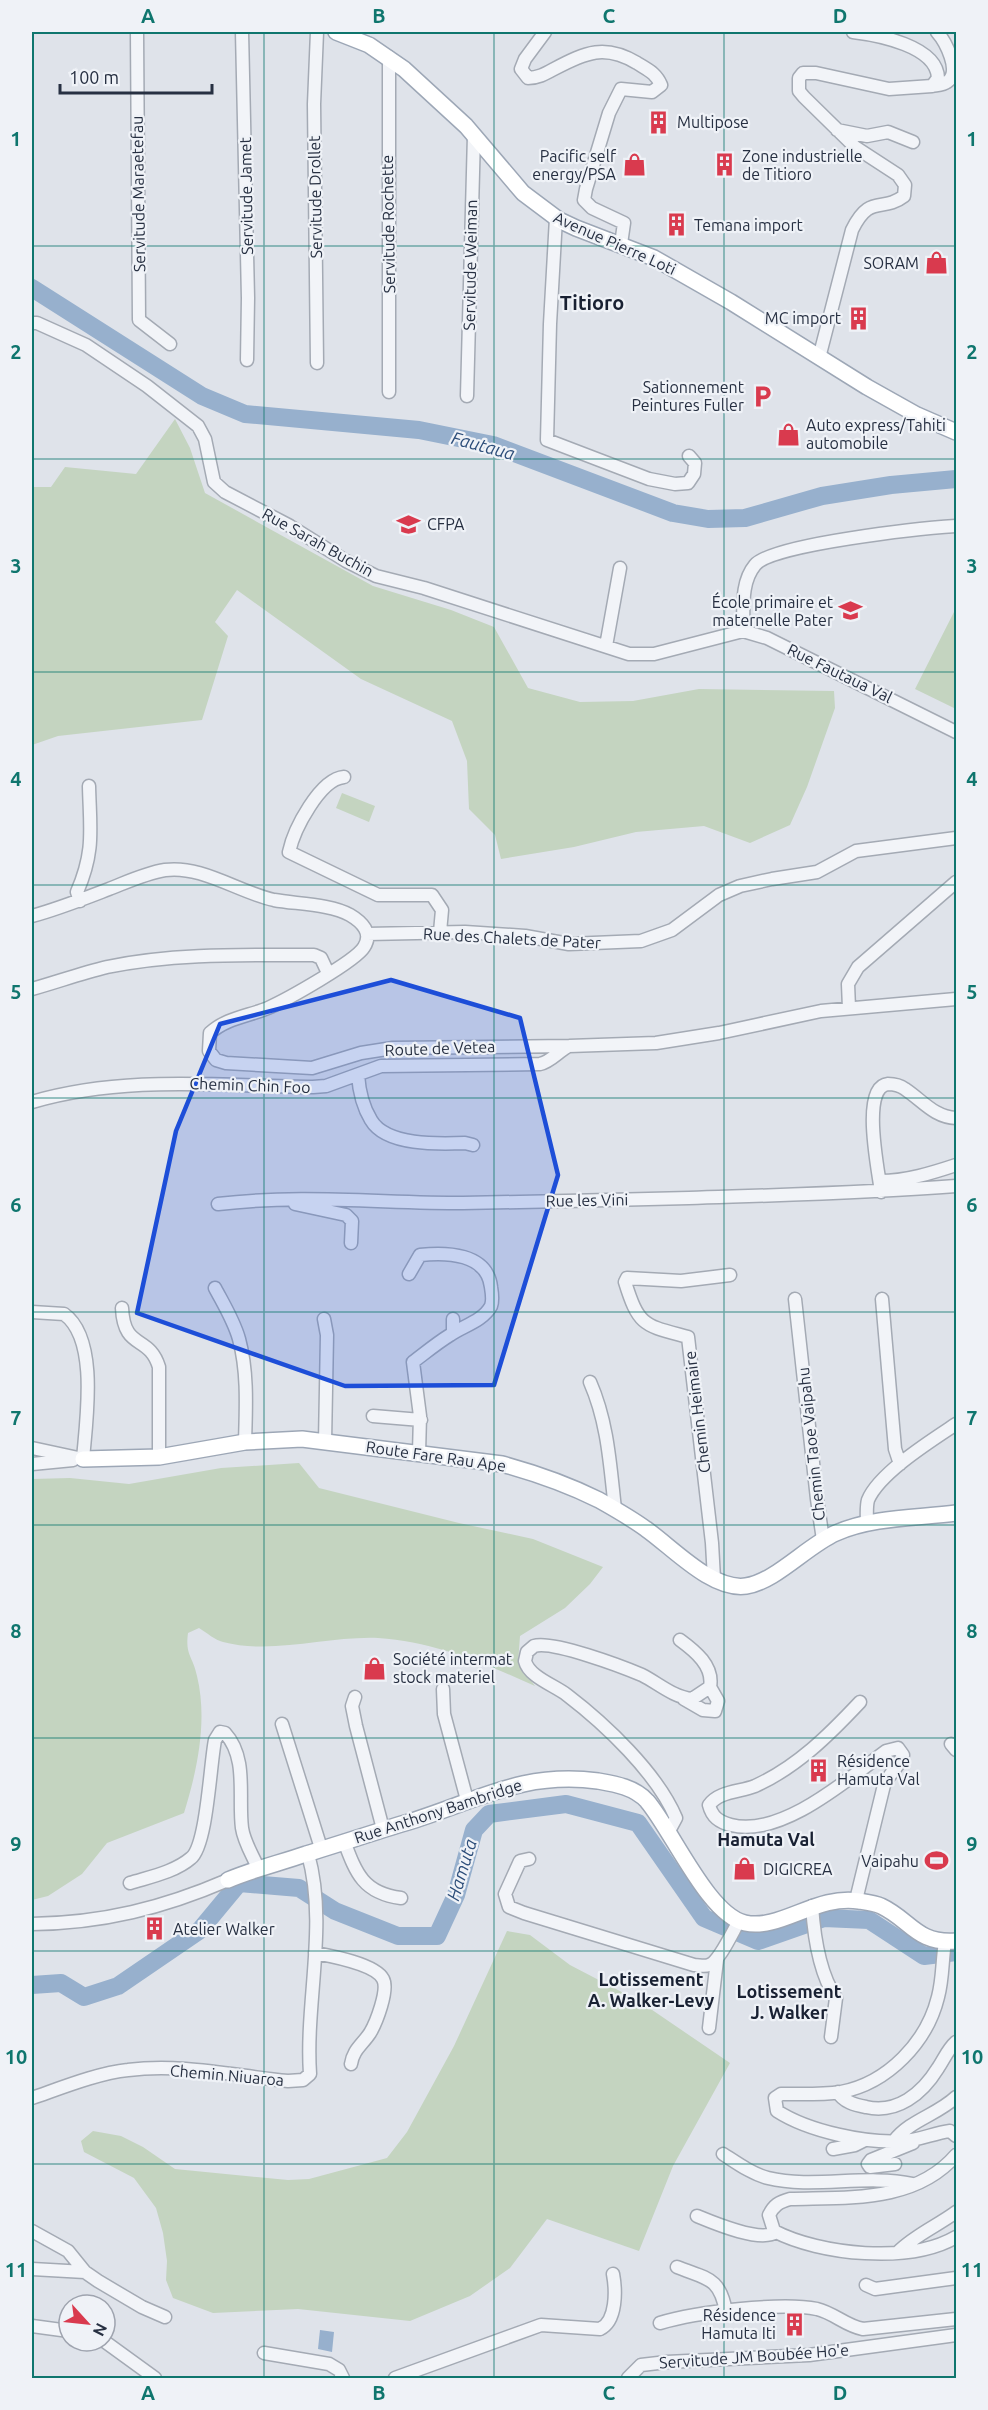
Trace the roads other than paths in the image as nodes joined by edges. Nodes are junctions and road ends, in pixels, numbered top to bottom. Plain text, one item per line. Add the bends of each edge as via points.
1 (137, 32) edge
2 (242, 32) edge
3 (317, 32) edge
4 (336, 32) edge
5 (545, 32) edge
6 (853, 32) edge
7 (937, 32) edge
8 (388, 57) junction
9 (932, 86) junction
10 (837, 130) junction
11 (474, 135) junction
12 (913, 142) dead end
13 (556, 218) junction
14 (621, 244) junction
15 (32, 323) edge
16 (170, 344) dead end
17 (819, 358) junction
18 (247, 360) dead end
19 (317, 363) dead end
20 (389, 392) dead end
21 (467, 396) dead end
22 (957, 432) edge
23 (689, 456) dead end
24 (957, 526) edge
25 (620, 568) dead end
26 (743, 632) junction
27 (606, 646) junction
28 (957, 732) edge
29 (344, 777) dead end
30 (89, 786) dead end
31 (957, 838) edge
32 (957, 882) edge
33 (80, 901) junction
34 (32, 916) edge
35 (440, 932) junction
36 (368, 934) junction
37 (328, 973) junction
38 (32, 989) edge
39 (957, 999) edge
40 (849, 1008) junction
41 (568, 1046) junction
42 (358, 1075) junction
43 (32, 1102) edge
44 (957, 1118) edge
45 (473, 1145) dead end
46 (957, 1165) edge
47 (957, 1186) edge
48 (880, 1187) junction
49 (282, 1201) junction
50 (218, 1204) dead end
51 (351, 1243) dead end
52 (409, 1274) dead end
53 (730, 1275) dead end
54 (215, 1288) dead end
55 (795, 1299) dead end
56 (882, 1299) dead end
57 (122, 1308) dead end
58 (32, 1312) edge
59 (453, 1318) dead end
60 (324, 1319) dead end
61 (453, 1332) junction
62 (590, 1382) dead end
63 (373, 1416) dead end
64 (421, 1420) junction
65 (957, 1424) edge
66 (245, 1442) junction
67 (325, 1442) junction
68 (32, 1448) edge
69 (419, 1453) junction
70 (159, 1457) junction
71 (83, 1459) junction
72 (32, 1464) edge
73 (900, 1464) junction
74 (615, 1509) junction
75 (957, 1513) edge
76 (867, 1524) junction
77 (824, 1539) junction
78 (714, 1579) junction
79 (680, 1640) dead end
80 (710, 1687) junction
81 (443, 1689) dead end
82 (355, 1697) dead end
83 (683, 1698) junction
84 (860, 1702) dead end
85 (282, 1724) dead end
86 (467, 1800) junction
87 (383, 1829) junction
88 (669, 1831) junction
89 (344, 1841) junction
90 (314, 1851) junction
91 (530, 1858) dead end
92 (258, 1868) junction
93 (228, 1880) joint
94 (130, 1883) dead end
95 (400, 1898) dead end
96 (856, 1900) junction
97 (812, 1910) junction
98 (737, 1923) junction
99 (32, 1924) edge
100 (947, 1948) edge
101 (315, 1953) junction
102 (717, 1960) junction
103 (709, 2028) dead end
104 (831, 2037) dead end
105 (957, 2042) edge
106 (351, 2064) dead end
107 (838, 2092) junction
108 (957, 2097) edge
109 (32, 2098) edge
110 (957, 2136) edge
111 (916, 2139) junction
112 (865, 2140) junction
113 (894, 2141) junction
114 (833, 2150) dead end
115 (723, 2154) dead end
116 (957, 2155) edge
117 (895, 2164) dead end
118 (914, 2185) junction
119 (957, 2212) edge
120 (697, 2216) dead end
121 (32, 2231) edge
122 (776, 2232) junction
123 (957, 2237) edge
124 (898, 2252) junction
125 (677, 2267) dead end
126 (32, 2269) edge
127 (85, 2272) junction
128 (613, 2274) dead end
129 (957, 2278) edge
130 (866, 2285) dead end
131 (726, 2312) junction
132 (165, 2317) dead end
133 (957, 2319) edge
134 (660, 2323) dead end
135 (32, 2326) edge
136 (57, 2329) edge
137 (957, 2335) edge
138 (117, 2351) edge
139 (264, 2353) dead end
140 (155, 2379) edge
141 (343, 2379) edge
142 (395, 2379) edge
143 (628, 2379) edge

1 - 16 street, Servitude Maraetefau via 139,320
2 - 18 street, Servitude Jamet
3 - 19 street, Servitude Drollet via 314,104
4 - 8 main road, Avenue Pierre Loti
5 - 14 street via 521,69 528,78 597,51 622,55 656,74 661,85 652,92 621,88 609,113 586,189 584,200 592,208 624,223
6 - 9 street via 884,38 923,53 936,66 938,78
7 - 9 street via 948,45 951,71 946,83
8 - 11 main road, Avenue Pierre Loti
8 - 20 street, Servitude Rochette
9 - 10 street via 889,89 816,73 803,74 799,91
10 - 12 street via 867,136 888,132
10 - 17 street via 867,157 898,175 905,191 900,199 872,206 858,218
11 - 13 main road, Avenue Pierre Loti via 523,193
11 - 21 street, Servitude Weiman
13 - 14 main road, Avenue Pierre Loti
13 - 23 street via 547,440 650,479 675,484 688,483 694,474 696,463
14 - 17 main road, Avenue Pierre Loti via 698,282
15 - 27 street, Rue Sarah Buchin via 86,345 183,413 198,426 205,439 214,483 346,561 376,576
17 - 22 main road, Avenue Pierre Loti via 917,415
24 - 26 street via 858,537 766,557 749,574 743,599
25 - 27 street
26 - 27 street, Rue Sarah Buchin via 654,654 628,654
26 - 28 street, Rue Fautaua Val via 767,638
29 - 35 street via 322,789 288,852 378,895 432,895 442,910
30 - 33 street via 91,845 77,892
31 - 35 street, Rue des Chalets de Pater via 856,851 817,872 740,886 719,896 672,930 641,941 569,944 525,936
32 - 40 street via 858,967 848,984
33 - 34 street
33 - 36 street via 153,873 188,870 254,895 348,914
35 - 36 street, Rue des Chalets de Pater
36 - 37 street, Route de Vetea via 362,952
37 - 38 street via 321,958 314,955 203,956 106,968
37 - 41 street, Route de Vetea via 299,993 215,1028 208,1040 212,1056 226,1063 312,1068 393,1048
39 - 40 street, Route de Vetea
40 - 41 street, Route de Vetea via 676,1040
41 - 42 street, Chemin Chin Foo via 540,1064 381,1066
42 - 43 street, Chemin Chin Foo via 313,1088 204,1082 131,1085 60,1094
42 - 45 street via 371,1122 381,1130 412,1142
44 - 48 street via 937,1114 903,1087 881,1086 876,1092 873,1117
46 - 48 street
47 - 48 street, Rue les Vini
48 - 49 street, Rue les Vini via 460,1203
49 - 50 street, Rue les Vini
49 - 51 street via 346,1215 352,1221
52 - 61 street via 420,1255 456,1254 484,1270 491,1282 491,1306 473,1323
53 - 78 street, Chemin Heimaire via 681,1281 627,1278 625,1282 634,1311 643,1322 688,1337
54 - 66 street via 240,1341
55 - 77 street, Chemin Taoe Vaipahu
56 - 73 street via 895,1449
57 - 70 street via 126,1331 150,1350 159,1366
58 - 71 street via 64,1314 75,1326 81,1342 88,1369
59 - 61 street
60 - 67 street
61 - 64 street via 413,1362
62 - 74 street via 605,1425
63 - 64 street
64 - 69 street
65 - 73 street
66 - 67 main road, Route Fare Rau Ape
66 - 70 main road, Route Fare Rau Ape
67 - 69 main road, Route Fare Rau Ape
68 - 71 street
69 - 74 main road, Route Fare Rau Ape via 523,1469
70 - 71 main road, Route Fare Rau Ape
71 - 72 street
73 - 76 street via 873,1492 868,1502
74 - 78 main road, Route Fare Rau Ape
75 - 76 main road, Route Fare Rau Ape
76 - 77 main road, Route Fare Rau Ape
77 - 78 main road, Route Fare Rau Ape via 756,1584 734,1586
79 - 80 street via 693,1649 710,1671
80 - 83 street via 697,1698
80 - 83 street via 718,1701 715,1711 703,1710
81 - 86 street via 444,1714
82 - 87 street via 352,1706 356,1726
83 - 88 street via 643,1676 557,1647 539,1644 526,1656 531,1671 590,1714 647,1774 676,1818
84 - 96 street via 794,1763 754,1786 714,1798 709,1804 711,1813 727,1824 761,1826 802,1808 886,1751 898,1748 902,1760 884,1785
85 - 90 street, Chemin Niuaroa
86 - 87 main road, Rue Anthony Bambridge
86 - 88 main road, Rue Anthony Bambridge via 497,1789 556,1778 614,1783 645,1800
87 - 89 main road, Rue Anthony Bambridge
88 - 98 main road, Rue Anthony Bambridge via 693,1875
89 - 90 main road, Rue Anthony Bambridge
89 - 95 street via 362,1880 374,1891
90 - 92 main road, Rue Anthony Bambridge
90 - 101 street, Chemin Niuaroa
91 - 102 street via 520,1861 505,1894 510,1907 694,1965 712,1965
92 - 93 main road, Rue Anthony Bambridge
92 - 94 street via 243,1831 239,1761 234,1742 220,1732 215,1740 197,1851 170,1870
93 - 99 street, Rue Anthony Bambridge via 163,1906 118,1917
96 - 97 main road via 837,1900
96 - 100 main road via 880,1905 915,1932
97 - 98 main road via 762,1923
97 - 104 street via 829,1988 836,1998
98 - 102 street
100 - 107 street via 939,1996 923,2034 910,2051 879,2077
101 - 106 street via 354,1963 383,1977 381,2004
101 - 109 street, Chemin Niuaroa via 310,2074 303,2080 189,2068 128,2070
102 - 103 street
105 - 107 street via 925,2085 905,2102 867,2108 850,2103
107 - 112 street via 781,2094 775,2104 777,2110 801,2122
108 - 113 street via 906,2127
110 - 111 street via 950,2131
111 - 113 street
111 - 117 street via 868,2164
112 - 113 street
112 - 114 street
115 - 118 street via 768,2178
116 - 118 street via 944,2168
118 - 122 street via 876,2196 780,2201 769,2216
119 - 124 street via 909,2240
120 - 122 street via 758,2236
121 - 127 street via 68,2251
122 - 124 street via 825,2249
123 - 124 street via 920,2250
125 - 131 street via 719,2287
126 - 127 street
127 - 132 street
128 - 142 street via 610,2319 600,2329 541,2325
129 - 130 street via 875,2289
131 - 133 street via 808,2308 863,2329
131 - 134 street
135 - 136 street
137 - 143 street, Servitude JM Boubée Ho'e via 809,2355 667,2361 641,2365
138 - 140 street
139 - 141 street via 329,2364 339,2370

